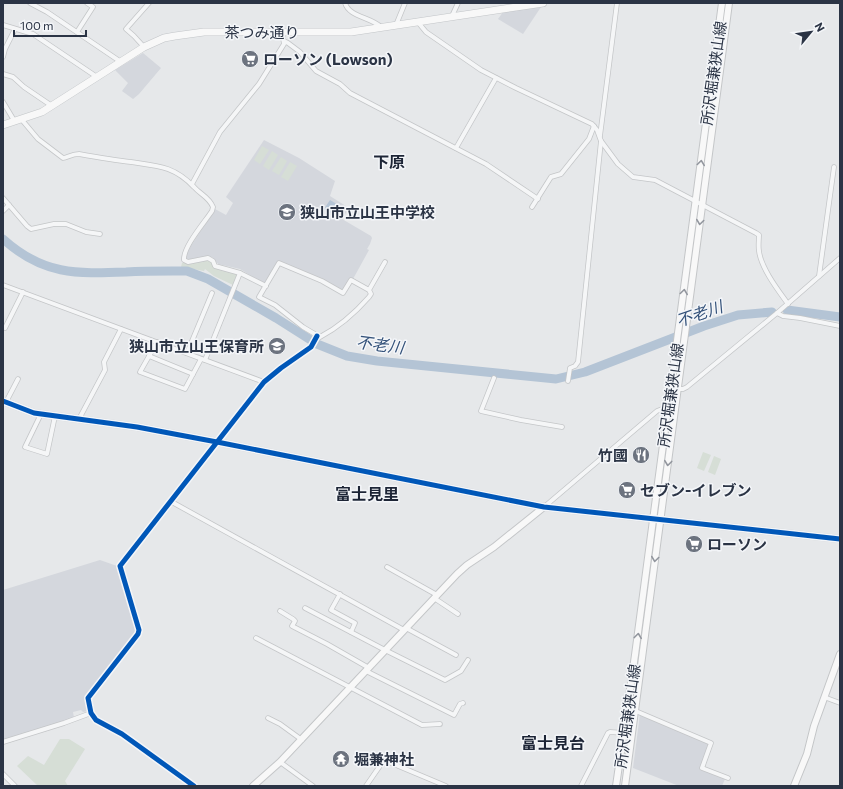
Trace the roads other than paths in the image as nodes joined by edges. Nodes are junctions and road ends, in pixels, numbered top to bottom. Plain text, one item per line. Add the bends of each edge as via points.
1 (87, 3) edge
2 (149, 3) edge
3 (345, 3) edge
4 (405, 3) edge
5 (458, 3) edge
6 (543, 3) edge
7 (617, 3) edge
8 (722, 3) edge
9 (729, 3) edge
10 (33, 4) edge
11 (452, 16) junction
12 (417, 21) junction
13 (3, 25) edge
14 (396, 25) junction
15 (382, 27) junction
16 (15, 29) junction
17 (77, 32) junction
18 (282, 32) junction
19 (284, 41) junction
20 (144, 47) junction
21 (3, 57) edge
22 (121, 62) junction
23 (3, 74) edge
24 (97, 77) junction
25 (496, 78) junction
26 (3, 102) edge
27 (52, 106) junction
28 (19, 121) junction
29 (3, 125) edge
30 (594, 126) junction
31 (601, 139) junction
32 (456, 148) junction
33 (834, 167) dead end
34 (192, 184) junction
35 (3, 198) edge
36 (538, 199) junction
37 (696, 201) junction
38 (9, 205) junction
39 (703, 205) junction
40 (532, 207) dead end
41 (3, 211) edge
42 (100, 234) dead end
43 (840, 258) edge
44 (385, 262) dead end
45 (240, 272) junction
46 (819, 276) junction
47 (3, 285) edge
48 (266, 286) junction
49 (370, 290) junction
50 (23, 292) junction
51 (212, 293) dead end
52 (788, 304) junction
53 (777, 313) junction
54 (840, 326) edge
55 (5, 328) dead end
56 (121, 329) junction
57 (317, 336) junction
58 (157, 342) junction
59 (680, 342) junction
60 (187, 354) junction
61 (149, 356) junction
62 (203, 360) junction
63 (193, 374) junction
64 (494, 378) dead end
65 (18, 380) dead end
66 (568, 381) dead end
67 (264, 382) junction
68 (677, 389) junction
69 (5, 401) edge
70 (668, 409) junction
71 (41, 414) junction
72 (56, 416) junction
73 (80, 419) junction
74 (562, 427) dead end
75 (217, 442) junction
76 (170, 501) junction
77 (544, 507) junction
78 (653, 519) junction
79 (660, 520) junction
80 (840, 539) edge
81 (387, 566) dead end
82 (340, 594) junction
83 (435, 596) junction
84 (305, 608) dead end
85 (280, 611) dead end
86 (458, 614) dead end
87 (405, 629) junction
88 (351, 632) junction
89 (256, 638) dead end
90 (385, 650) junction
91 (840, 654) edge
92 (456, 655) dead end
93 (468, 660) dead end
94 (367, 670) junction
95 (351, 687) junction
96 (824, 697) junction
97 (463, 703) dead end
98 (840, 703) edge
99 (638, 712) dead end
100 (91, 714) junction
101 (268, 718) dead end
102 (440, 724) dead end
103 (624, 733) junction
104 (302, 740) junction
105 (3, 742) edge
106 (280, 762) junction
107 (3, 774) edge
108 (728, 778) dead end
109 (15, 786) edge
110 (194, 786) edge
111 (253, 786) edge
112 (313, 786) edge
113 (366, 786) edge
114 (446, 786) edge
115 (581, 786) edge
116 (616, 786) edge
117 (625, 786) edge
118 (794, 786) edge

1 - 17 street via 93,7
2 - 20 street via 126,29
3 - 15 street via 351,12
4 - 14 street
5 - 11 street
6 - 11 main road, 茶つみ通り
7 - 31 street
37 -> 8 main road, 所沢堀兼狭山線
9 - 39 main road, 所沢堀兼狭山線
10 - 17 street
11 - 12 main road, 茶つみ通り
12 - 14 main road, 茶つみ通り
12 - 25 street via 433,38
13 - 16 street
14 - 15 main road, 茶つみ通り
15 - 18 main road, 茶つみ通り via 351,32
16 - 21 street
16 - 24 street via 33,34
17 - 22 street
18 - 19 street
18 - 20 main road, 茶つみ通り via 188,34 164,38
19 - 32 street via 300,52 316,71 340,84 350,93
19 - 34 street via 267,72 220,132
20 - 22 main road, 茶つみ通り
22 - 24 main road, 茶つみ通り
23 - 27 street via 13,77
24 - 27 main road, 茶つみ通り
25 - 30 street
25 - 32 street
26 - 28 street
27 - 28 main road, 茶つみ通り
28 - 29 main road, 茶つみ通り
28 - 34 street via 63,158 79,154 155,165 177,173
30 - 31 street
30 - 36 street via 590,140 561,174 551,177
31 - 37 street via 618,164 633,177 655,180
31 - 66 street via 578,362 570,368
32 - 36 street via 486,164
33 - 46 street
34 - 45 street via 205,195 213,207 183,259 186,262 208,258 215,266
35 - 38 street
36 - 40 street
37 - 39 street
59 -> 37 main road, 所沢堀兼狭山線 via 678,330
38 - 41 street
38 - 42 street via 32,229 66,224 86,232
39 - 52 street via 759,235 760,258 774,285
39 -> 59 main road, 所沢堀兼狭山線 via 685,328
43 - 46 street
44 - 49 street
45 - 48 street
45 - 62 street
46 - 52 street
47 - 50 street
48 - 49 street via 279,263 343,293 351,280
48 - 57 street via 259,297
49 - 57 street via 369,297 341,324 320,337
50 - 55 street
50 - 56 street
51 - 60 street
52 - 53 street
53 - 54 street
53 - 68 street via 687,387
56 - 58 street
56 - 73 street via 104,362 105,370
57 - 67 street via 312,346
58 - 60 street
58 - 61 street
59 - 68 main road, 所沢堀兼狭山線
59 - 70 main road, 所沢堀兼狭山線
60 - 62 street
61 - 63 street
61 - 63 street via 140,372 185,389
62 - 63 street
62 - 67 street
64 - 74 street via 481,411
65 - 69 street
67 - 75 street
68 -> 79 main road, 所沢堀兼狭山線
69 - 71 main road
70 - 77 street via 657,411
70 - 78 main road, 所沢堀兼狭山線
71 - 72 main road
71 - 72 street via 25,447 47,454
72 - 73 main road
73 - 75 main road
75 - 76 street
75 - 77 main road
76 - 82 street
76 - 100 street via 120,566 139,630 88,698
77 - 78 main road
77 - 83 main road via 462,570
78 - 79 main road
103 -> 78 main road, 所沢堀兼狭山線
79 - 80 main road
79 -> 117 main road, 所沢堀兼狭山線
81 - 83 street
82 - 87 street
82 - 88 street via 331,610 355,623
83 - 86 street
83 - 87 main road
84 - 88 street
85 - 94 street via 293,619 292,626 327,644
87 - 90 main road
87 - 92 street
88 - 90 street
89 - 95 street
90 - 93 street via 445,680 461,671
90 - 94 main road
91 - 96 main road
94 - 95 main road
94 - 97 street via 454,715
95 - 102 street via 422,725
95 - 104 main road
96 - 98 street
96 - 118 main road via 807,754
99 - 108 street via 711,743 702,768
100 - 105 street
100 - 110 street via 96,720 122,734
101 - 104 street
103 - 115 street via 608,733
103 - 116 main road, 所沢堀兼狭山線
104 - 106 main road
106 - 111 main road
106 - 112 street
107 - 109 street
113 - 114 street via 384,760

